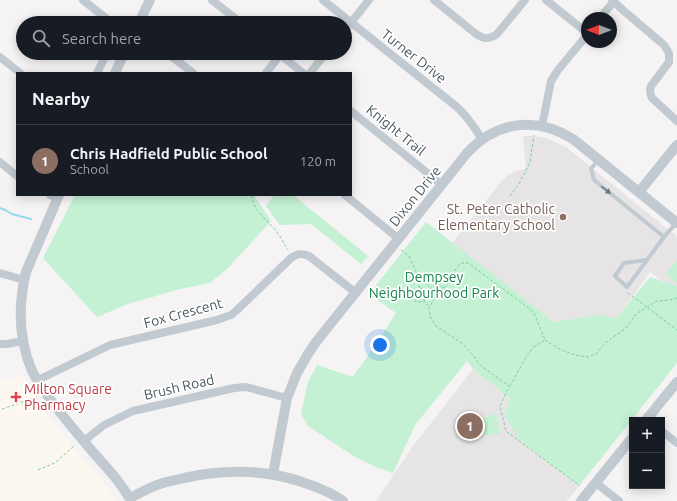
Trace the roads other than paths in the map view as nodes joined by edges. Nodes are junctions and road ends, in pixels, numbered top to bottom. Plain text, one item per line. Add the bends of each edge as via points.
1 (83, 0) edge
2 (150, 0) edge
3 (212, 0) edge
4 (323, 0) edge
5 (369, 0) edge
6 (434, 0) edge
7 (525, 0) edge
8 (546, 0) edge
9 (613, 1) edge
10 (605, 12) edge
11 (104, 16) edge
12 (142, 16) edge
13 (232, 16) edge
14 (342, 16) edge
15 (352, 22) edge
16 (352, 24) edge
17 (581, 29) edge
18 (581, 41) edge
19 (0, 57) edge
20 (103, 60) edge
21 (121, 60) edge
22 (176, 60) edge
23 (275, 60) edge
24 (287, 60) edge
25 (320, 60) edge
26 (19, 72) edge
27 (97, 72) edge
28 (116, 72) edge
29 (192, 72) edge
30 (267, 72) edge
31 (302, 72) edge
32 (311, 72) edge
33 (352, 112) edge
34 (677, 120) edge
35 (542, 126) junction
36 (482, 139) junction
37 (677, 145) edge
38 (598, 159) junction
39 (0, 162) edge
40 (16, 175) edge
41 (442, 185) junction
42 (639, 192) junction
43 (56, 196) edge
44 (345, 196) edge
45 (677, 222) edge
46 (664, 238) junction
47 (399, 244) junction
48 (647, 260) junction
49 (0, 273) edge
50 (24, 280) junction
51 (356, 293) junction
52 (23, 341) junction
53 (0, 344) edge
54 (38, 380) junction
55 (677, 382) edge
56 (287, 398) junction
57 (649, 417) edge
58 (665, 433) edge
59 (629, 442) edge
60 (80, 443) junction
61 (677, 443) edge
62 (273, 474) junction
63 (596, 483) junction
64 (131, 500) edge
65 (344, 501) edge
66 (581, 501) edge
67 (618, 501) edge

1 - 11 street
2 - 12 street
3 - 13 street
4 - 14 street, Turner Drive
5 - 15 street
6 - 7 street via 481,38 492,38 497,34
8 - 17 street
9 - 10 street
9 - 34 street via 670,53 669,62 651,86 650,94
16 - 36 street, Turner Drive via 457,107
18 - 35 street via 551,81
19 - 26 street
20 - 27 street
21 - 28 street
22 - 29 street
23 - 30 street
24 - 31 street
25 - 32 street
33 - 41 street, Knight Trail
35 - 36 street, Dixon Drive via 509,127
35 - 38 street, Dixon Drive via 567,135
36 - 41 street, Dixon Drive
37 - 42 street
38 - 42 street, Dixon Drive
38 -> 46 lane via 591,168 594,180
39 - 40 street
41 - 47 street, Dixon Drive
42 - 45 street, Dixon Drive
43 - 50 street
44 - 47 street
45 - 46 lane
46 - 48 lane
47 - 51 street, Dixon Drive
48 - 48 lane via 626,289 615,276 624,263
49 - 50 street
50 - 52 street via 21,304
51 - 54 street, Fox Crescent via 309,256 297,254 231,315 110,345
51 - 56 street, Dixon Drive via 308,354
52 - 53 street
52 - 54 street
54 - 60 street
55 - 57 street
56 - 60 street, Brush Road via 240,386 133,411 104,425
56 - 62 street, Dixon Drive
58 - 61 street
59 - 63 street
60 - 64 street via 123,486
62 - 64 street via 237,471 201,474 162,483 141,492
62 - 65 street via 324,490
63 - 66 street
63 - 67 street

